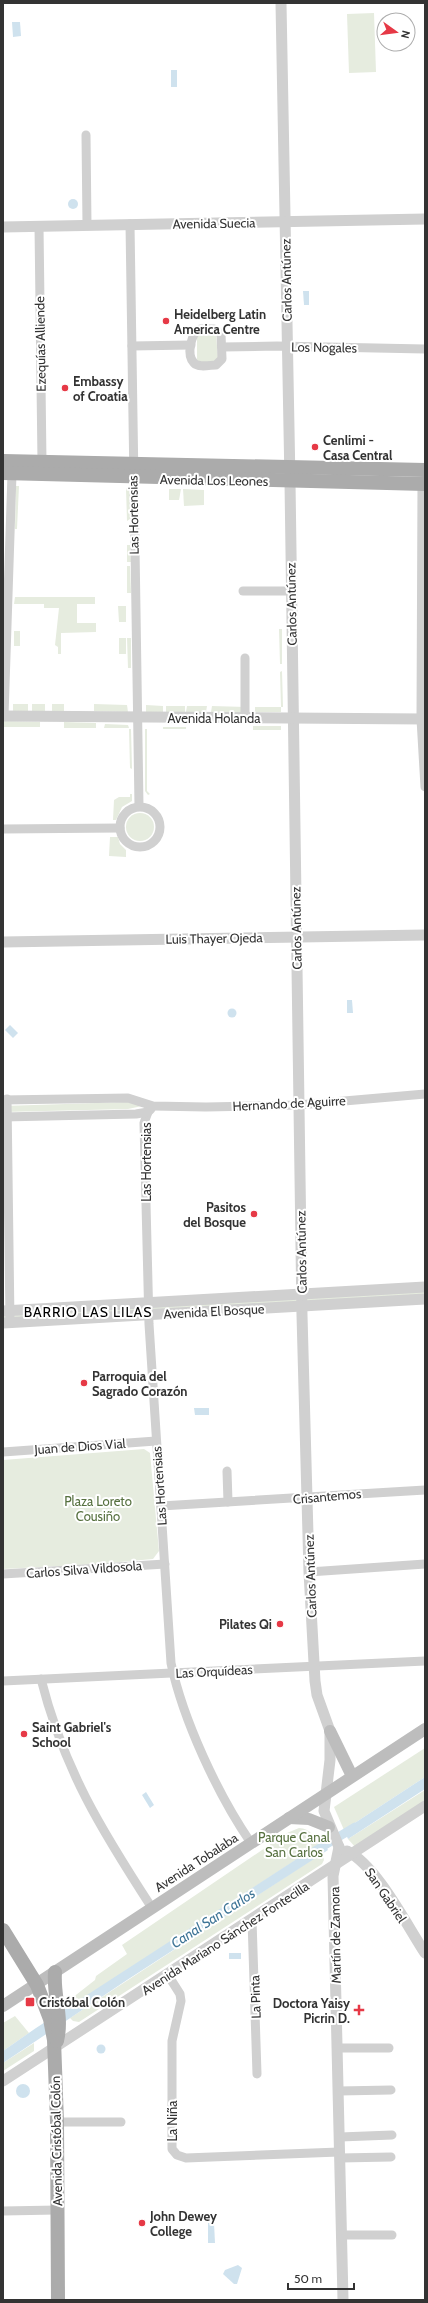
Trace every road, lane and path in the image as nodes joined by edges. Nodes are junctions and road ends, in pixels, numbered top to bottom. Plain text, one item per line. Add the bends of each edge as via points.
1 (281, 3) edge
2 (86, 135) dead end
3 (425, 218) edge
4 (285, 221) junction
5 (130, 224) junction
6 (87, 225) junction
7 (39, 226) junction
8 (3, 227) edge
9 (191, 345) junction
10 (132, 346) junction
11 (288, 346) junction
12 (222, 348) junction
13 (425, 349) edge
14 (3, 461) edge
15 (42, 462) junction
16 (133, 463) junction
17 (290, 467) junction
18 (425, 470) edge
19 (7, 474) edge
20 (133, 478) junction
21 (290, 482) junction
22 (424, 484) edge
23 (243, 591) dead end
24 (291, 591) junction
25 (5, 597) edge
26 (245, 658) dead end
27 (4, 716) edge
28 (137, 718) junction
29 (245, 718) junction
30 (293, 718) junction
31 (423, 719) edge
32 (425, 788) edge
33 (139, 806) junction
34 (120, 828) junction
35 (3, 829) edge
36 (425, 935) edge
37 (296, 937) junction
38 (3, 942) edge
39 (425, 1094) edge
40 (5, 1099) edge
41 (298, 1105) junction
42 (150, 1109) junction
43 (5, 1117) edge
44 (425, 1287) edge
45 (301, 1294) junction
46 (425, 1299) edge
47 (148, 1303) junction
48 (301, 1306) junction
49 (6, 1310) edge
50 (149, 1315) junction
51 (6, 1323) edge
52 (156, 1441) junction
53 (3, 1452) edge
54 (227, 1471) dead end
55 (425, 1490) edge
56 (307, 1497) junction
57 (228, 1502) junction
58 (161, 1506) junction
59 (165, 1564) junction
60 (425, 1564) edge
61 (309, 1572) junction
62 (3, 1574) edge
63 (425, 1661) edge
64 (314, 1666) junction
65 (173, 1672) junction
66 (41, 1679) junction
67 (3, 1681) edge
68 (425, 1729) edge
69 (330, 1731) junction
70 (352, 1776) junction
71 (325, 1795) junction
72 (425, 1806) edge
73 (289, 1818) junction
74 (335, 1839) junction
75 (250, 1843) junction
76 (353, 1854) junction
77 (334, 1867) junction
78 (152, 1908) junction
79 (252, 1920) junction
80 (3, 1930) edge
81 (425, 1953) edge
82 (55, 1972) junction
83 (168, 1975) junction
84 (37, 1985) junction
85 (3, 2006) edge
86 (56, 2041) junction
87 (338, 2048) junction
88 (389, 2048) dead end
89 (257, 2074) dead end
90 (3, 2081) edge
91 (392, 2090) dead end
92 (339, 2091) junction
93 (57, 2122) junction
94 (121, 2122) dead end
95 (392, 2135) dead end
96 (340, 2137) junction
97 (340, 2155) junction
98 (391, 2157) dead end
99 (57, 2210) junction
100 (3, 2211) edge
101 (392, 2235) dead end
102 (342, 2236) junction
103 (58, 2300) edge
104 (343, 2300) edge

1 - 4 street, Carlos Antúnez
2 - 6 street
3 - 4 street, Avenida Suecia
4 - 5 street, Avenida Suecia
4 - 11 street, Carlos Antúnez
5 - 6 street, Avenida Suecia
5 - 10 street, Las Hortensias
6 - 7 street, Avenida Suecia
7 - 8 street, Avenida Suecia
7 - 15 street, Ezequías Alliende
9 - 10 street
9 - 12 street via 196,331 214,330 221,334
9 - 12 street via 192,358 194,363 199,365 220,363
10 - 16 street, Las Hortensias
11 - 12 street, Los Nogales
11 - 13 street, Los Nogales
11 - 17 street, Carlos Antúnez
14 - 15 main road, Avenida Los Leones
15 - 16 main road, Avenida Los Leones
16 - 17 main road, Avenida Los Leones
16 - 20 street, Las Hortensias
17 - 18 main road, Avenida Los Leones
17 - 21 street, Carlos Antúnez
19 - 20 main road, Avenida Los Leones
19 - 25 street
20 - 21 main road, Avenida Los Leones
20 - 28 street, Las Hortensias
21 - 22 main road, Avenida Los Leones
21 - 24 street, Carlos Antúnez
22 - 31 street
23 - 24 street
24 - 30 street, Carlos Antúnez
25 - 27 street
26 - 29 street
27 - 28 street, Avenida Holanda
28 - 29 street, Avenida Holanda
28 - 33 street, Las Hortensias
29 - 30 street, Avenida Holanda
30 - 31 street, Avenida Holanda
30 - 37 street, Carlos Antúnez
31 - 32 street
33 - 34 street via 127,811
33 - 34 street via 152,810 160,821 156,840 144,847 131,845 125,841
34 - 35 street
36 - 37 street, Luis Thayer Ojeda
37 - 38 street, Luis Thayer Ojeda
37 - 41 street, Carlos Antúnez
39 - 41 street, Hernando de Aguirre
40 - 42 street, Hernando de Aguirre via 128,1098
40 - 43 street
41 - 42 street, Hernando de Aguirre
41 - 45 street, Carlos Antúnez
42 - 43 street, Hernando de Aguirre via 131,1114
42 - 47 street, Las Hortensias via 144,1123
43 - 49 street
44 - 45 street, Avenida El Bosque
45 - 47 street, Avenida El Bosque
45 - 48 street, Carlos Antúnez
46 - 48 street, Avenida El Bosque
47 - 49 street, Avenida El Bosque
47 - 50 street, Las Hortensias
48 - 50 street, Avenida El Bosque
48 - 56 street, Carlos Antúnez
49 - 51 street
50 - 51 street, Avenida El Bosque
50 - 52 street, Las Hortensias
52 - 53 street, Juan de Dios Vial
52 - 58 street, Las Hortensias
54 - 57 street
55 - 56 street, Crisantemos
56 - 57 street, Crisantemos
56 - 61 street, Carlos Antúnez
57 - 58 street, Crisantemos
58 - 59 street, Las Hortensias
59 - 62 street, Carlos Silva Vildosola
59 - 65 street, Las Hortensias
60 - 61 street
61 - 64 street, Carlos Antúnez
63 - 64 street, Las Orquídeas
64 - 65 street, Las Orquídeas
64 - 69 street, Carlos Antúnez via 317,1695
65 - 66 street, Las Orquídeas
65 - 75 street, Las Hortensias via 197,1740 234,1818
66 - 67 street, Las Orquídeas
66 - 78 street via 64,1754 84,1798 118,1857
68 - 70 main road, Avenida Tobalaba
69 - 70 main road
69 - 71 street, Carlos Antúnez via 330,1760
70 - 71 main road, Avenida Tobalaba
71 - 73 main road, Avenida Tobalaba
71 - 74 street, Carlos Antúnez via 324,1811
72 - 76 street, Avenida Mariano Sánchez Fontecilla
73 - 74 main road via 310,1819
73 - 75 main road, Avenida Tobalaba
74 - 76 street, San Gabriel
74 - 77 street, Martín de Zamora
75 - 78 main road, Avenida Tobalaba
76 - 77 street, Avenida Mariano Sánchez Fontecilla
76 - 81 street, San Gabriel via 374,1875
77 - 79 street, Avenida Mariano Sánchez Fontecilla
77 - 87 street, Martín de Zamora
78 - 82 main road, Avenida Tobalaba
79 - 83 street, Avenida Mariano Sánchez Fontecilla
79 - 89 street, La Pinta
80 - 84 main road, Avenida Cristóbal Colón
82 - 84 main road, Avenida Tobalaba
82 - 86 main road via 55,1990 59,2007
83 - 86 street, Avenida Mariano Sánchez Fontecilla
83 - 97 street, La Niña via 180,1994 181,2002 172,2041 172,2149 175,2153 186,2158
84 - 85 main road, Avenida Tobalaba
84 - 86 main road, Avenida Cristóbal Colón
86 - 90 street, Avenida Mariano Sánchez Fontecilla
86 - 93 main road, Avenida Cristóbal Colón
87 - 88 street
87 - 92 street, Martín de Zamora
91 - 92 street
92 - 96 street, Martín de Zamora
93 - 94 street
93 - 99 main road, Avenida Cristóbal Colón
95 - 96 street
96 - 97 street, Martín de Zamora
97 - 98 street
97 - 102 street, Martín de Zamora
99 - 100 street
99 - 103 main road, Avenida Cristóbal Colón
101 - 102 street
102 - 104 street, Martín de Zamora

